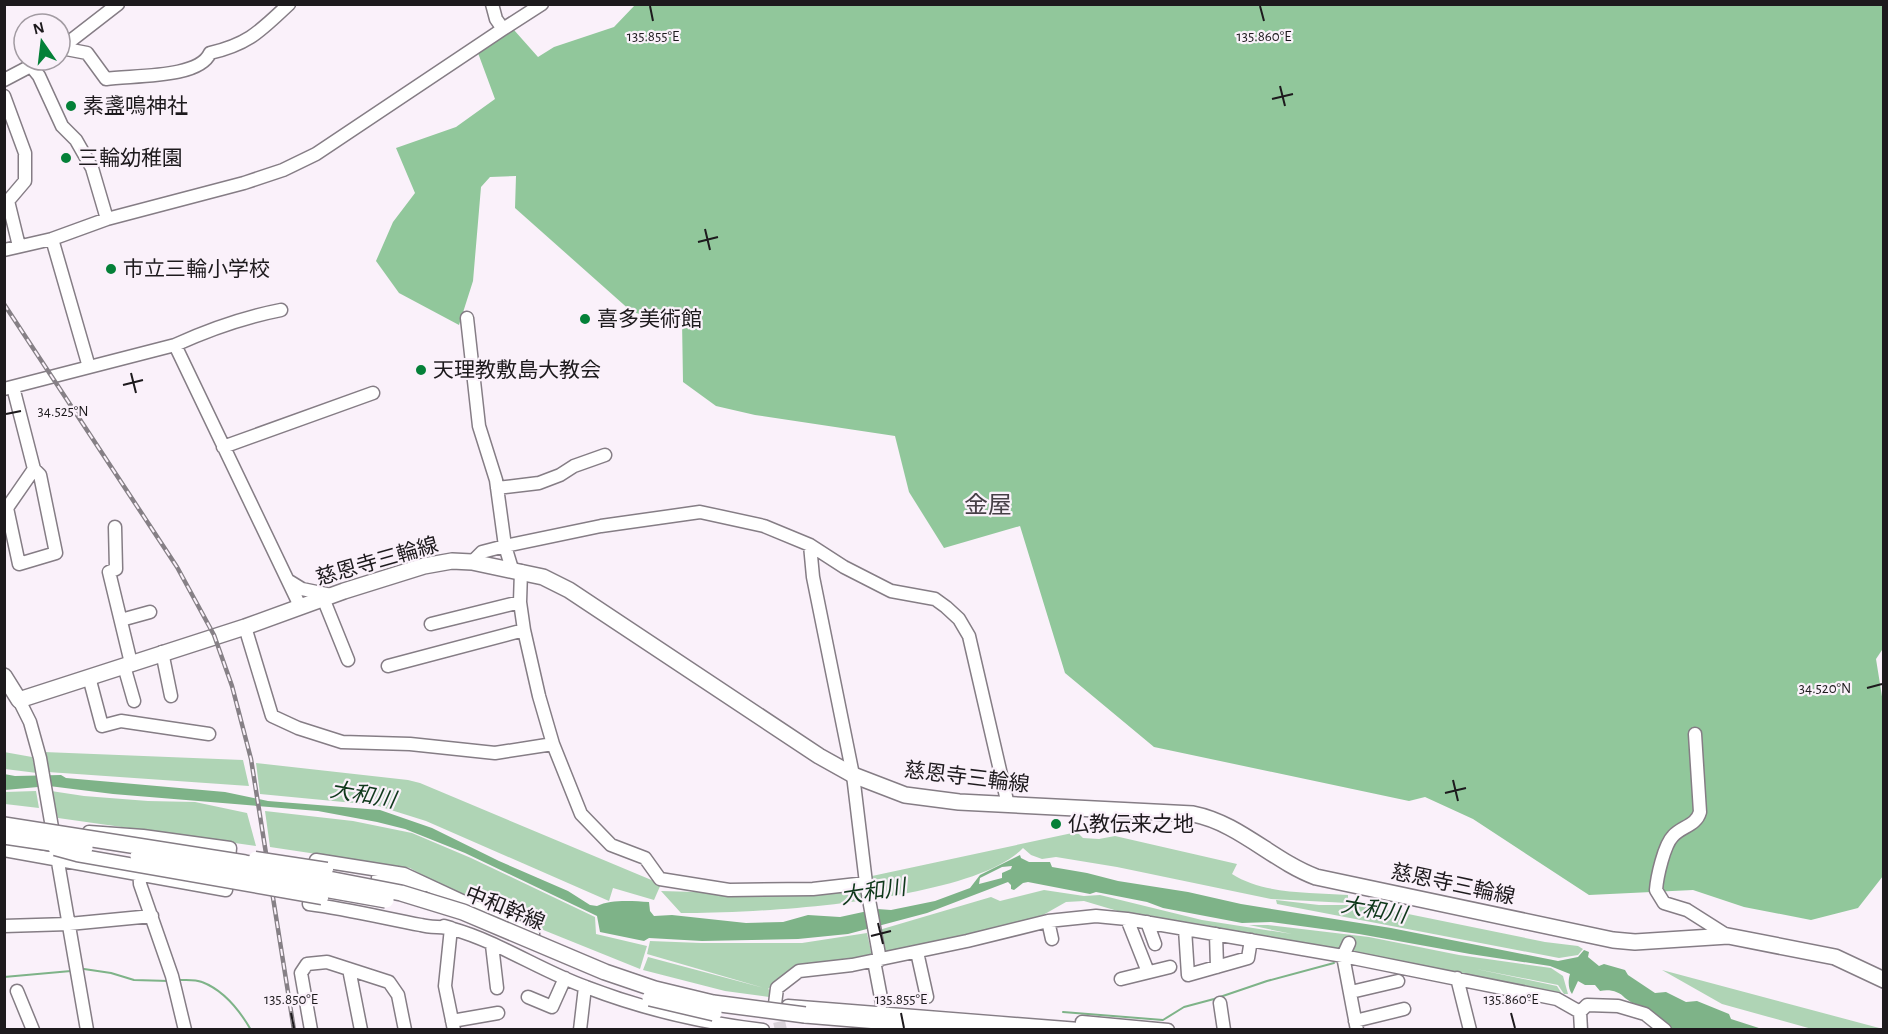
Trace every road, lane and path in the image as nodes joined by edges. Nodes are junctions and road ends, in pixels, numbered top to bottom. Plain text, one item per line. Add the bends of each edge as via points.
1 (118, 4) edge
2 (289, 4) edge
3 (492, 4) edge
4 (542, 4) edge
5 (503, 29) junction
6 (72, 40) edge
7 (72, 51) edge
8 (19, 72) edge
9 (38, 72) edge
10 (4, 80) edge
11 (4, 96) edge
12 (107, 219) junction
13 (52, 239) junction
14 (19, 246) junction
15 (4, 250) edge
16 (281, 310) dead end
17 (468, 318) dead end
18 (175, 345) junction
19 (89, 367) junction
20 (9, 388) edge
21 (373, 393) dead end
22 (224, 447) junction
23 (605, 455) dead end
24 (34, 469) junction
25 (497, 488) junction
26 (115, 527) dead end
27 (810, 545) junction
28 (505, 546) junction
29 (472, 562) junction
30 (517, 570) junction
31 (289, 581) junction
32 (327, 596) junction
33 (520, 602) junction
34 (300, 606) junction
35 (150, 612) dead end
36 (121, 620) junction
37 (431, 624) dead end
38 (245, 627) junction
39 (524, 630) junction
40 (162, 652) junction
41 (348, 660) dead end
42 (128, 664) junction
43 (388, 666) dead end
44 (4, 676) edge
45 (88, 677) junction
46 (171, 696) dead end
47 (13, 697) edge
48 (134, 700) dead end
49 (209, 734) dead end
50 (1695, 734) dead end
51 (553, 744) junction
52 (853, 776) junction
53 (1008, 806) junction
54 (4, 820) edge
55 (4, 825) edge
56 (53, 828) junction
57 (4, 836) edge
58 (143, 836) junction
59 (79, 837) junction
60 (28, 840) junction
61 (4, 850) edge
62 (58, 859) junction
63 (139, 873) junction
64 (866, 883) junction
65 (450, 896) junction
66 (152, 916) junction
67 (1127, 919) junction
68 (1048, 921) junction
69 (1147, 922) junction
70 (69, 924) junction
71 (4, 926) edge
72 (451, 928) junction
73 (1185, 929) junction
74 (1216, 934) junction
75 (1728, 936) junction
76 (1052, 939) dead end
77 (1251, 940) junction
78 (1155, 944) dead end
79 (1349, 944) dead end
80 (492, 945) junction
81 (917, 952) junction
82 (1343, 956) junction
83 (877, 960) junction
84 (1170, 967) dead end
85 (1217, 967) junction
86 (349, 969) junction
87 (1148, 972) junction
88 (565, 978) junction
89 (1457, 978) junction
90 (1122, 979) dead end
91 (1884, 980) edge
92 (1398, 981) dead end
93 (585, 987) junction
94 (497, 988) dead end
95 (17, 991) dead end
96 (1351, 992) junction
97 (528, 997) dead end
98 (927, 997) dead end
99 (882, 1003) dead end
100 (1220, 1003) dead end
101 (775, 1004) junction
102 (1404, 1009) dead end
103 (1580, 1012) junction
104 (498, 1013) dead end
105 (920, 1016) junction
106 (804, 1019) junction
107 (453, 1025) edge
108 (1356, 1025) edge
109 (33, 1029) edge
110 (87, 1029) edge
111 (185, 1029) edge
112 (311, 1029) edge
113 (361, 1029) edge
114 (405, 1029) edge
115 (580, 1029) edge
116 (763, 1029) edge
117 (861, 1029) edge
118 (986, 1029) edge
119 (1092, 1029) edge
120 (1168, 1029) edge
121 (1224, 1029) edge
122 (1470, 1029) edge
123 (1581, 1029) edge
124 (1665, 1029) edge

1 - 6 street
2 - 7 street via 247,40 210,53 184,72 106,79 87,53
3 - 5 street
4 - 5 street
5 - 12 street via 316,154 283,170
8 - 10 street
9 - 12 street via 62,126 76,140 92,168
11 - 14 street via 25,153 25,181 8,201
12 - 13 street
13 - 14 street
13 - 19 street
14 - 15 street
16 - 18 street
17 - 25 street via 479,426
18 - 19 street
18 - 22 street
19 - 20 street
20 - 24 street
21 - 22 street
22 - 31 street
23 - 25 street via 539,483
24 - 24 street via 7,508 19,564 56,553 39,475
25 - 28 street
26 - 36 street via 116,569 109,572
27 - 28 street via 764,525 700,512 601,526
27 - 52 street
27 - 53 street via 891,591 935,599 959,619 969,636
28 - 29 street via 482,552
28 - 30 street
29 - 30 main road, 慈恩寺三輪線
29 - 32 main road, 慈恩寺三輪線 via 424,566
30 - 33 street
30 - 52 main road, 慈恩寺三輪線 via 569,590
31 - 32 street
31 - 34 street
32 - 34 main road, 慈恩寺三輪線
32 - 41 street
33 - 37 street
33 - 39 street
34 - 38 main road, 慈恩寺三輪線
35 - 36 street
36 - 42 street
38 - 40 main road, 慈恩寺三輪線
38 - 51 street via 272,716 298,728 342,742 495,753
39 - 43 street
39 - 51 street
40 - 42 main road, 慈恩寺三輪線
40 - 46 street
42 - 45 main road, 慈恩寺三輪線
42 - 48 street
44 - 47 main road
45 - 47 main road, 慈恩寺三輪線
45 - 49 street via 102,726 122,721
47 - 56 street via 30,722
50 - 75 street via 1700,812 1694,823 1677,832 1668,843 1656,890 1664,903 1687,910
51 - 64 street via 581,814 611,845 645,858 660,879 729,890 813,889
52 - 53 main road, 慈恩寺三輪線 via 905,795
52 - 64 street
53 - 75 main road, 慈恩寺三輪線 via 1210,817 1300,871 1356,889 1613,940
54 - 56 street
55 - 59 main road, 中和幹線, bridge
56 - 58 street
56 - 62 street
57 - 60 main road, 中和幹線, bridge
58 - 63 street
58 - 63 street via 231,848 226,890
59 - 65 street, bridge via 139,841 327,869
59 - 106 main road, 中和幹線, bridge via 401,893 463,912 655,989
60 - 72 street, bridge via 77,855 322,898 419,917
60 - 106 main road, 中和幹線, bridge via 399,903 463,923 605,983 651,998 695,1010
61 - 62 street
62 - 63 street
62 - 70 street
63 - 66 street
64 - 83 street
65 - 72 street via 404,874 316,860 309,904
65 - 101 street via 628,974 699,993
66 - 70 street
66 - 111 street
67 - 68 street via 1096,916
67 - 69 street
67 - 87 street
68 - 76 street
68 - 81 street
69 - 73 street
69 - 78 street
70 - 71 street
70 - 110 street
72 - 80 street
72 - 107 street via 445,986
73 - 74 street
73 - 85 street via 1188,975
74 - 77 street
74 - 85 street
75 - 91 main road, 慈恩寺三輪線 via 1835,957
77 - 82 street
77 - 85 street via 1248,958
79 - 82 street
80 - 88 street
80 - 94 street
81 - 83 street
81 - 98 street
82 - 89 street
82 - 96 street
83 - 99 street
83 - 101 street via 800,971 777,988
84 - 87 street
86 - 112 street via 327,962 304,967 301,973
86 - 113 street
86 - 114 street via 380,978 394,987
87 - 90 street
88 - 93 street
88 - 97 street via 552,1007
89 - 103 street via 1557,999
89 - 122 street
92 - 96 street
93 - 115 street
93 - 116 street via 694,1019
95 - 109 street
96 - 108 street
100 - 121 street
101 - 105 street
102 - 108 street
103 - 123 street
103 - 124 street via 1587,1005 1618,1006 1645,1014
104 - 107 street
105 - 119 street
105 - 120 street via 954,1011
106 - 117 main road, 中和幹線
106 - 118 main road, 中和幹線

